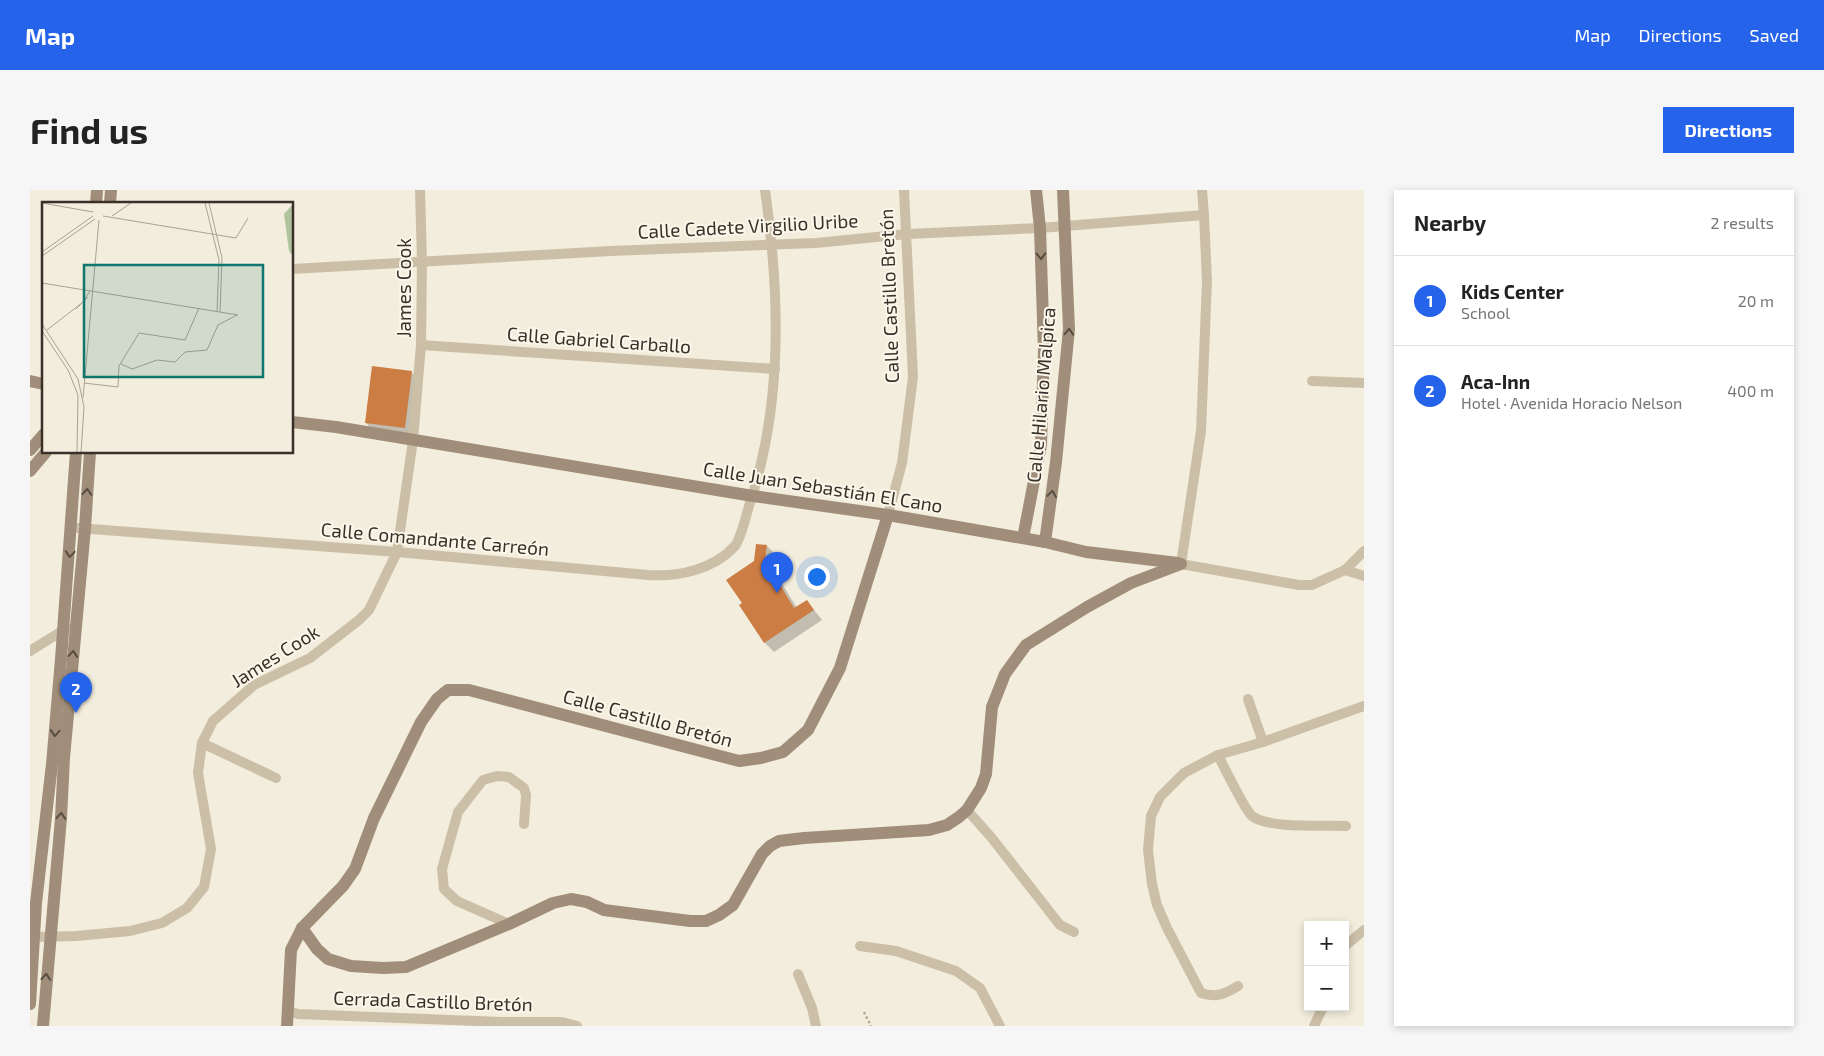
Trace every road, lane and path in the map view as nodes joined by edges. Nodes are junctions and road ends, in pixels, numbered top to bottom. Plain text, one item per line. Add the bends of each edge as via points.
1 (420, 190) edge
2 (765, 190) edge
3 (904, 190) edge
4 (1036, 190) edge
5 (1063, 190) edge
6 (1202, 190) edge
7 (1204, 215) junction
8 (1066, 225) junction
9 (1040, 228) junction
10 (907, 234) junction
11 (773, 244) junction
12 (422, 261) junction
13 (294, 269) edge
14 (421, 344) junction
15 (775, 369) junction
16 (1312, 382) dead end
17 (1364, 383) edge
18 (294, 422) edge
19 (42, 436) edge
20 (413, 440) junction
21 (30, 450) edge
22 (44, 454) edge
23 (76, 454) edge
24 (90, 454) edge
25 (30, 471) edge
26 (752, 496) junction
27 (888, 515) junction
28 (72, 528) junction
29 (85, 528) junction
30 (1023, 538) junction
31 (1045, 542) junction
32 (1364, 551) edge
33 (397, 552) junction
34 (1181, 564) junction
35 (1345, 570) junction
36 (1364, 576) edge
37 (70, 627) junction
38 (30, 651) edge
39 (1248, 699) dead end
40 (1364, 706) edge
41 (1263, 742) junction
42 (202, 743) junction
43 (1218, 756) junction
44 (276, 778) dead end
45 (967, 810) junction
46 (524, 824) dead end
47 (1346, 826) dead end
48 (509, 924) junction
49 (302, 928) junction
50 (1364, 930) edge
51 (1074, 932) dead end
52 (35, 937) junction
53 (49, 937) junction
54 (1349, 943) edge
55 (860, 946) dead end
56 (798, 974) dead end
57 (1238, 986) dead end
58 (30, 1004) edge
59 (288, 1011) junction
60 (1322, 1011) edge
61 (864, 1012) dead end
62 (43, 1026) edge
63 (287, 1026) edge
64 (577, 1026) edge
65 (816, 1026) edge
66 (871, 1026) edge
67 (1000, 1026) edge
68 (1314, 1026) edge

1 - 12 street, James Cook
2 - 11 street, Calle Comandante Carreón
3 - 10 street, Calle Castillo Bretón
4 - 9 street, Calle Hilario Malpica
5 - 8 street, Calle Hilario Malpica
6 - 7 street
7 - 8 street, Calle Cadete Virgilio Uribe
7 - 34 street via 1207,280 1201,431
8 - 9 street, Calle Cadete Virgilio Uribe
31 -> 8 street, Calle Hilario Malpica via 1069,329
9 - 10 street, Calle Cadete Virgilio Uribe
9 -> 30 street, Calle Hilario Malpica via 1044,350 1041,445
10 - 11 street, Calle Cadete Virgilio Uribe
10 - 27 street, Calle Castillo Bretón via 913,377 902,463
11 - 12 street, Calle Cadete Virgilio Uribe
11 - 15 street, Calle Comandante Carreón via 777,307
12 - 13 street, Calle Cadete Virgilio Uribe
12 - 14 street, James Cook
14 - 15 street, Calle Gabriel Carballo
14 - 20 street, James Cook
15 - 26 street, Calle Comandante Carreón via 762,462
16 - 17 street
18 - 20 street, Calle Juan Sebastián El Cano
19 - 21 street
20 - 26 street, Calle Juan Sebastián El Cano
20 - 33 street, James Cook
22 - 25 street
23 - 28 street
29 -> 24 street
26 - 27 street, Calle Juan Sebastián El Cano
26 - 33 street, Calle Comandante Carreón via 736,544 706,566 665,576
27 - 30 street, Calle Juan Sebastián El Cano
27 - 49 street, Calle Castillo Bretón via 840,668 808,730 783,752 739,762 469,690 448,690 437,699 421,722 374,818 355,869
28 - 29 street, Calle Comandante Carreón
28 -> 37 street
29 - 33 street, Calle Comandante Carreón
29 - 37 street
30 - 31 street, Calle Juan Sebastián El Cano
31 - 34 street, Calle Juan Sebastián El Cano via 1086,552
32 - 35 street
33 - 42 street, James Cook via 369,610 359,620 310,658 254,685 213,721
34 - 35 street, Calle Juan Sebastián El Cano via 1299,585 1312,584
34 - 45 street via 1131,583 1026,645 1005,674 998,690 992,707 986,774 982,788
35 - 36 street
37 - 38 street
37 -> 52 street via 36,903
53 -> 37 street via 60,826
39 - 41 street
40 - 41 street
41 - 43 street
42 - 44 street
42 - 53 street, James Cook via 198,773 211,849 204,887 187,908 162,923 130,930
43 - 47 street via 1251,815 1280,824
43 - 57 street via 1184,773 1160,797 1151,816 1148,850 1157,904 1201,993 1210,996 1224,994
45 - 48 street via 948,825 929,830 779,841 762,854 732,905 706,920 604,910 571,899 553,903
45 - 51 street via 1060,925
46 - 48 street via 524,788 509,777 483,780 458,812 442,869 444,889 457,901
48 - 49 street via 406,967 383,968 351,966 328,959
49 - 59 street, Calle Castillo Bretón via 291,950
50 - 54 street
52 - 53 street, James Cook
52 - 58 street
62 -> 53 street
55 - 67 street via 896,951 956,971 980,988
56 - 65 street
59 - 63 street, Calle Castillo Bretón
59 - 64 street, Cerrada Castillo Bretón via 389,1018 562,1022
60 - 68 street
61 - 66 path

